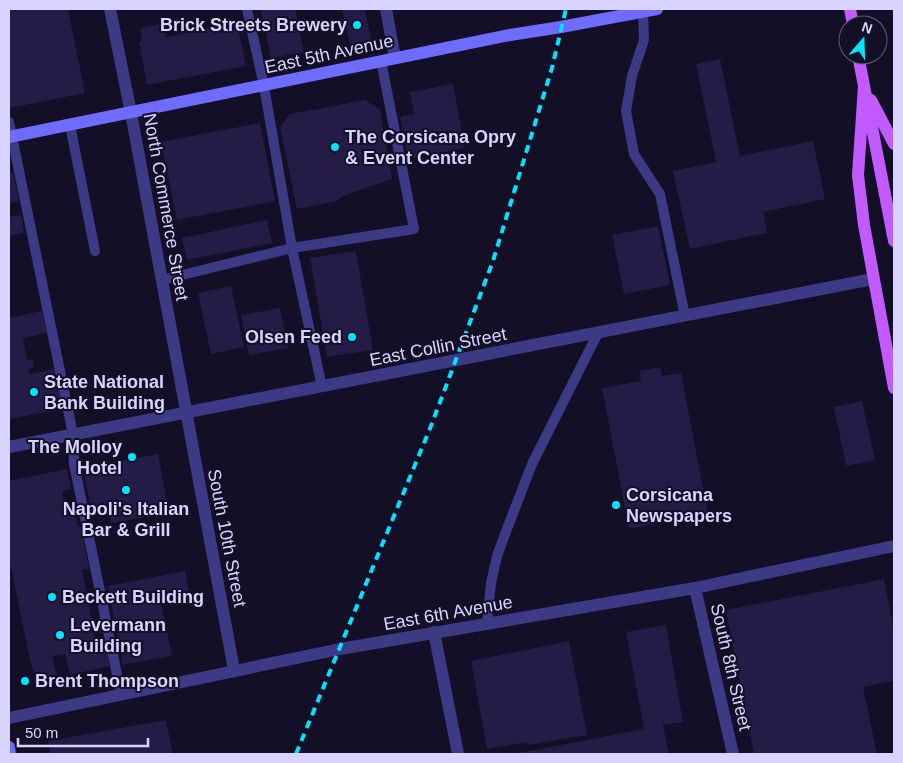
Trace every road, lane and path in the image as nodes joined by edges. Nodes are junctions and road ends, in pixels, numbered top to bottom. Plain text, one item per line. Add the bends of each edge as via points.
1 (110, 9) edge
2 (247, 9) edge
3 (386, 9) edge
4 (657, 9) edge
5 (642, 11) junction
6 (395, 58) junction
7 (381, 61) junction
8 (860, 65) edge
9 (264, 86) junction
10 (864, 86) junction
11 (131, 113) junction
12 (9, 122) edge
13 (70, 125) junction
14 (10, 137) edge
15 (894, 144) edge
16 (894, 240) edge
17 (292, 248) junction
18 (95, 252) dead end
19 (873, 279) junction
20 (162, 280) junction
21 (685, 316) junction
22 (598, 333) junction
23 (322, 387) junction
24 (894, 388) edge
25 (186, 412) junction
26 (73, 434) junction
27 (9, 447) edge
28 (894, 546) edge
29 (695, 588) junction
30 (487, 623) junction
31 (434, 632) junction
32 (234, 670) junction
33 (121, 694) junction
34 (9, 718) edge
35 (9, 747) edge
36 (10, 754) edge
37 (458, 754) edge
38 (733, 754) edge

1 - 11 street, North Commerce Street
2 - 9 lane
3 - 6 street
4 - 5 street, East 5th Avenue
5 - 6 street, East 5th Avenue
5 - 21 lane via 644,40 632,76 626,111 634,154 660,194
6 - 7 street, East 5th Avenue
7 - 9 street, East 5th Avenue
7 - 17 lane via 414,229
8 - 10 main road
9 - 11 street, East 5th Avenue
9 - 17 lane
10 - 15 main road
10 - 16 main road
10 - 19 main road via 858,174
11 - 13 street, East 5th Avenue
11 - 20 street, North Commerce Street
12 - 14 lane
13 - 14 street, East 5th Avenue
13 - 18 lane
14 - 26 lane
17 - 20 lane
17 - 23 lane
19 - 21 street, East Collin Street
19 - 24 main road
20 - 25 street, North Commerce Street
21 - 22 street, East Collin Street
22 - 23 street, East Collin Street
22 - 30 lane via 532,464 507,529 490,583
23 - 25 street, East Collin Street
25 - 26 street, East Collin Street
25 - 32 street, South 10th Street
26 - 27 street, East Collin Street
26 - 33 lane via 74,464
28 - 29 street, East 6th Avenue
29 - 30 street, East 6th Avenue
29 - 38 street, South 8th Street
30 - 31 street, East 6th Avenue
31 - 32 street, East 6th Avenue
31 - 37 street
32 - 33 street, East 6th Avenue
33 - 34 street, East 6th Avenue
35 - 36 street

